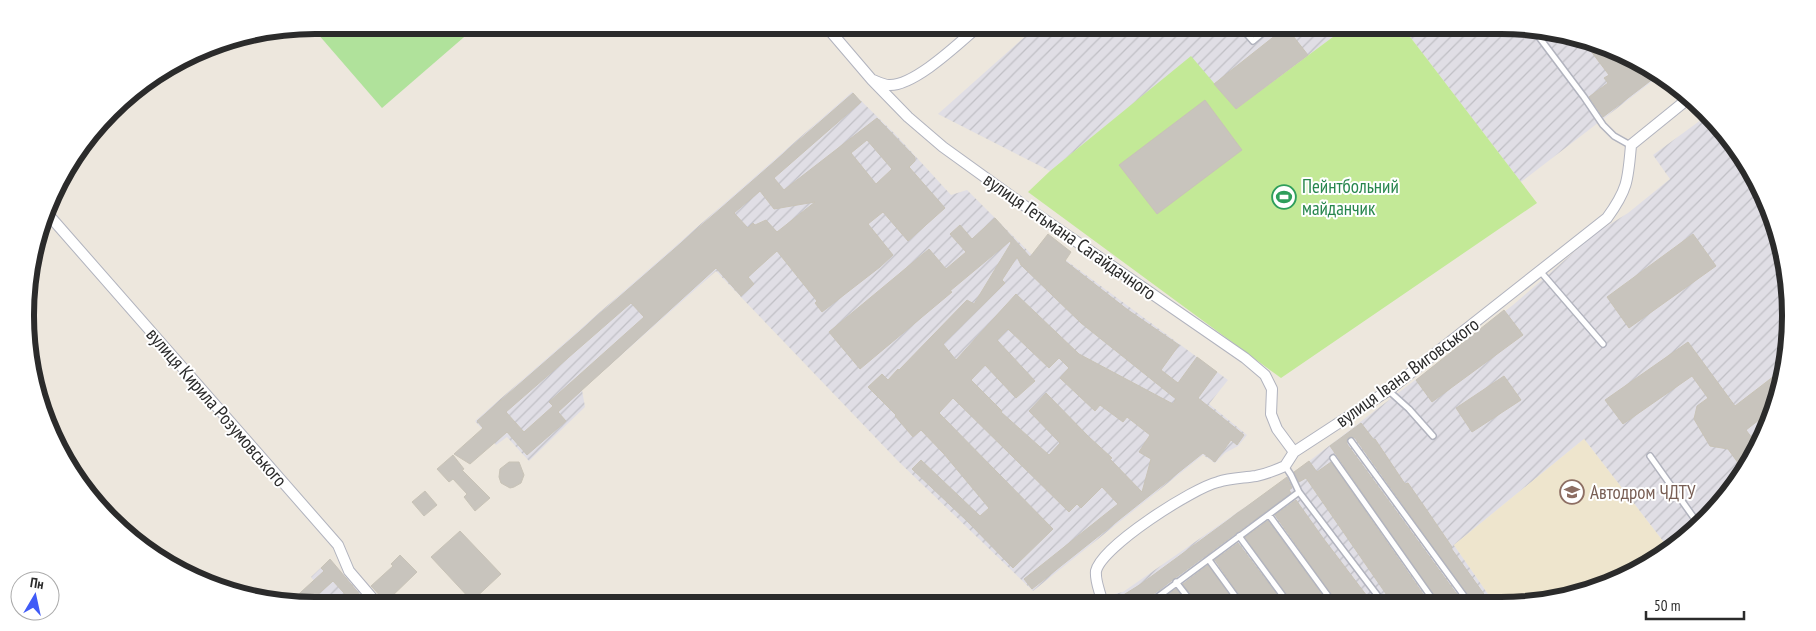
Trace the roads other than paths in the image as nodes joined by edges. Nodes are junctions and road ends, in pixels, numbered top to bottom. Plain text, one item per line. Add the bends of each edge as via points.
1 (833, 34) edge
2 (970, 34) edge
3 (1247, 34) edge
4 (1261, 34) edge
5 (1538, 36) edge
6 (872, 80) junction
7 (1684, 102) edge
8 (1631, 145) junction
9 (52, 217) edge
10 (1540, 271) junction
11 (1603, 344) dead end
12 (1389, 390) junction
13 (1433, 436) dead end
14 (1352, 441) dead end
15 (1294, 452) junction
16 (1650, 456) dead end
17 (1333, 458) dead end
18 (1285, 466) junction
19 (1299, 492) junction
20 (1269, 515) junction
21 (1695, 519) edge
22 (1239, 536) junction
23 (1209, 560) junction
24 (1176, 582) junction
25 (371, 597) edge
26 (1102, 597) edge
27 (1157, 597) edge
28 (1188, 597) edge
29 (1236, 597) edge
30 (1283, 597) edge
31 (1329, 597) edge
32 (1379, 597) edge
33 (1431, 597) edge
34 (1465, 597) edge

1 - 6 street, вулиця Гетьмана Сагайдачного
2 - 6 street via 907,82 888,85
3 - 4 lane via 1253,41
5 - 8 lane via 1603,125 1614,136
6 - 15 street, вулиця Гетьмана Сагайдачного via 943,147 1265,375 1272,389 1271,414 1277,429
7 - 8 street
8 - 10 street, вулиця Івана Виговського via 1628,180 1620,200 1607,218
9 - 25 street, вулиця Кирила Розумовського via 338,545 349,571
10 - 11 lane
10 - 12 street, вулиця Івана Виговського
12 - 13 lane
12 - 15 street, вулиця Івана Виговського
14 - 34 lane
15 - 18 street, вулиця Івана Виговського
16 - 21 lane
17 - 33 lane
18 - 19 lane
18 - 26 street via 1258,476 1218,482 1198,489 1146,522 1112,548 1096,570
19 - 20 lane
19 - 32 lane
20 - 22 lane
20 - 31 lane
22 - 23 lane
22 - 30 lane
23 - 24 lane
23 - 29 lane
24 - 27 lane
24 - 28 lane

